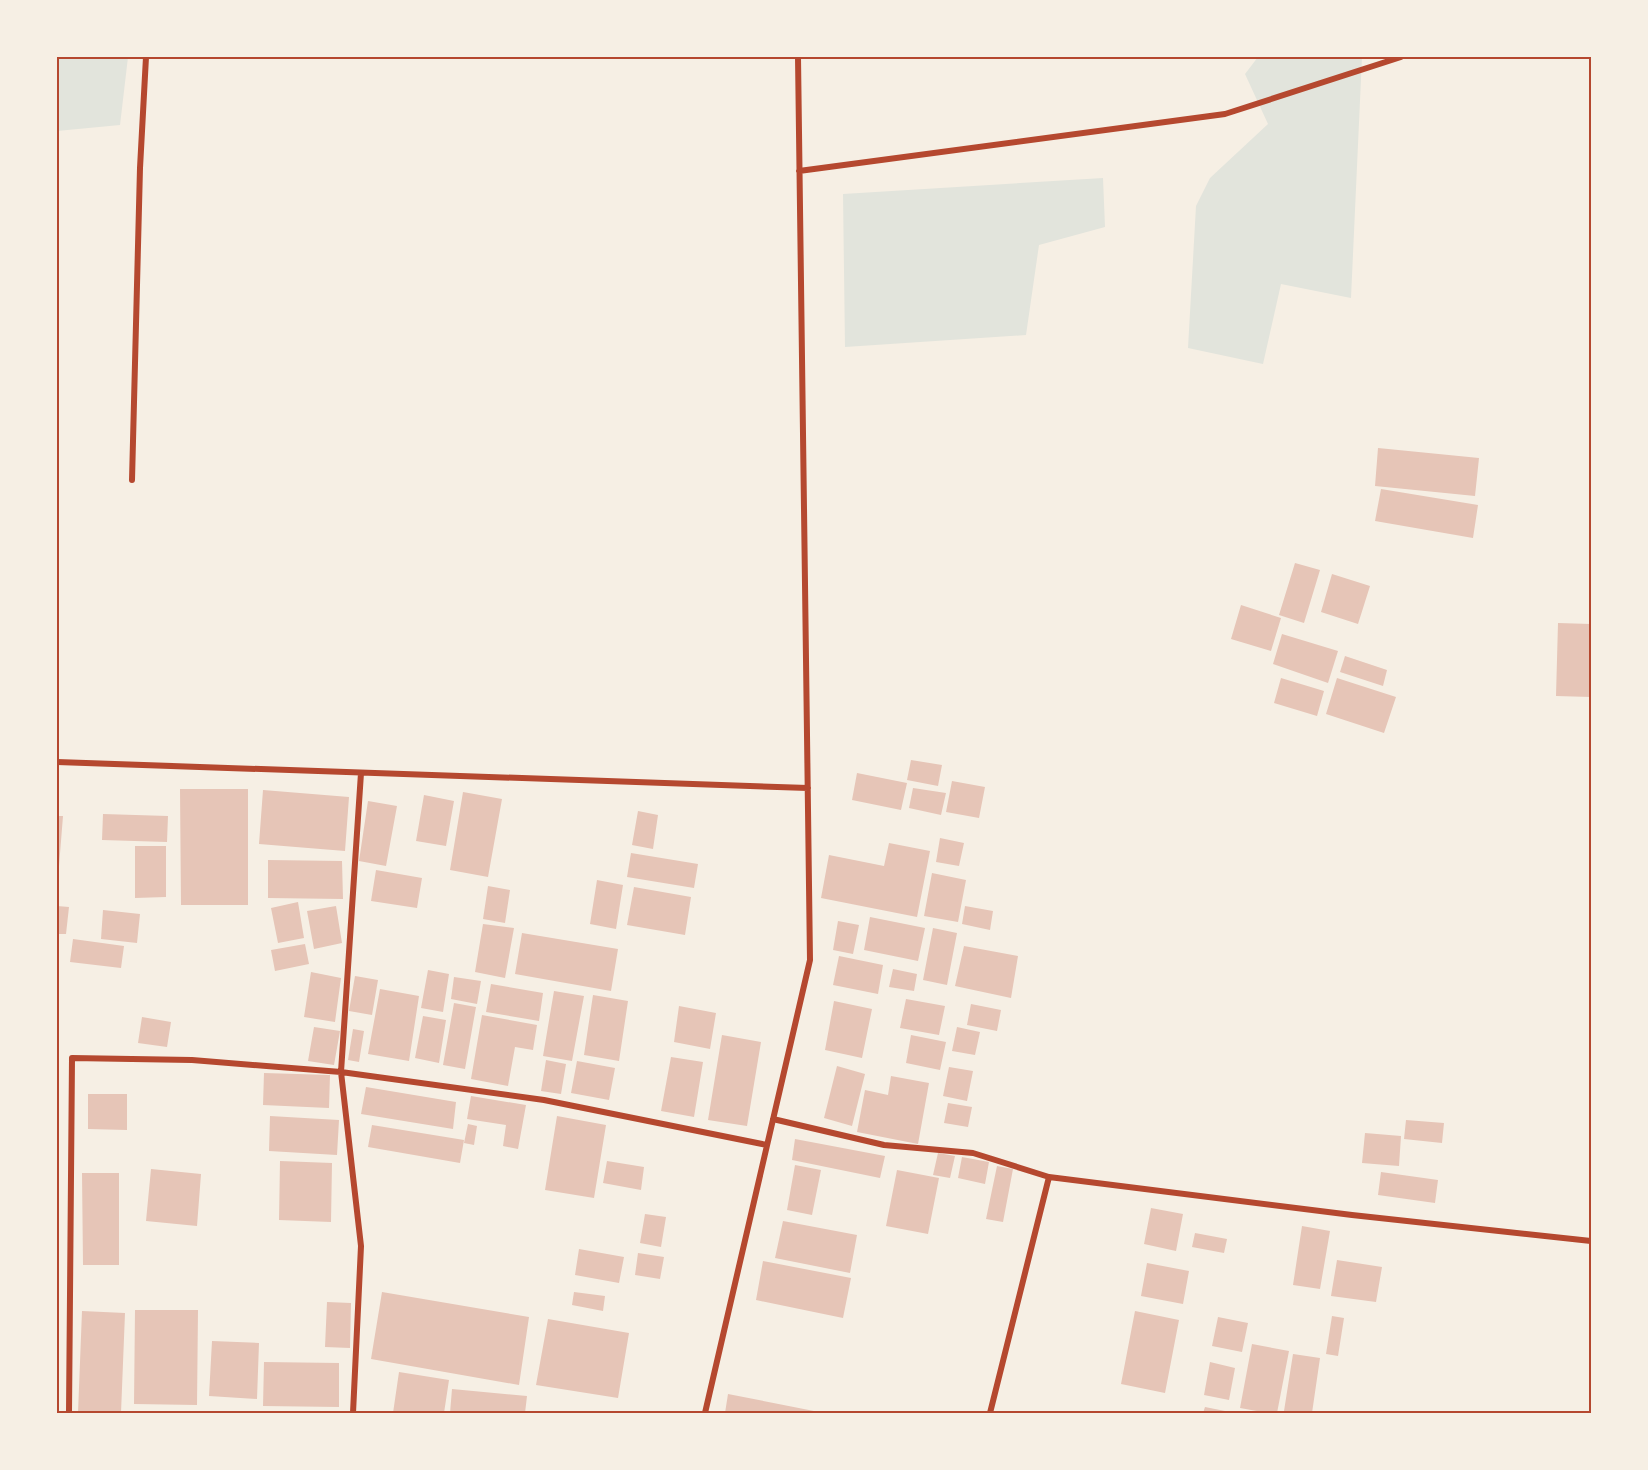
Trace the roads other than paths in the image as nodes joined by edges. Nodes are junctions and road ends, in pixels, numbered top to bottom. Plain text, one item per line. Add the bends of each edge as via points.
1 (146, 57) edge
2 (798, 57) edge
3 (1401, 57) edge
4 (799, 171) junction
5 (132, 480) dead end
6 (57, 762) edge
7 (361, 773) junction
8 (808, 788) junction
9 (341, 1072) junction
10 (773, 1119) junction
11 (767, 1145) junction
12 (1049, 1177) junction
13 (1591, 1241) edge
14 (69, 1413) edge
15 (353, 1413) edge
16 (705, 1413) edge
17 (990, 1413) edge

1 - 5 street
2 - 4 street
3 - 4 street via 1225,114
4 - 8 street
6 - 7 street
7 - 8 street
7 - 9 street
8 - 10 street via 810,960
9 - 11 street via 544,1100
9 - 14 street via 192,1060 72,1058
9 - 15 street via 361,1246
10 - 11 street
10 - 12 street via 884,1145 973,1153
11 - 16 street
12 - 13 street
12 - 17 street

